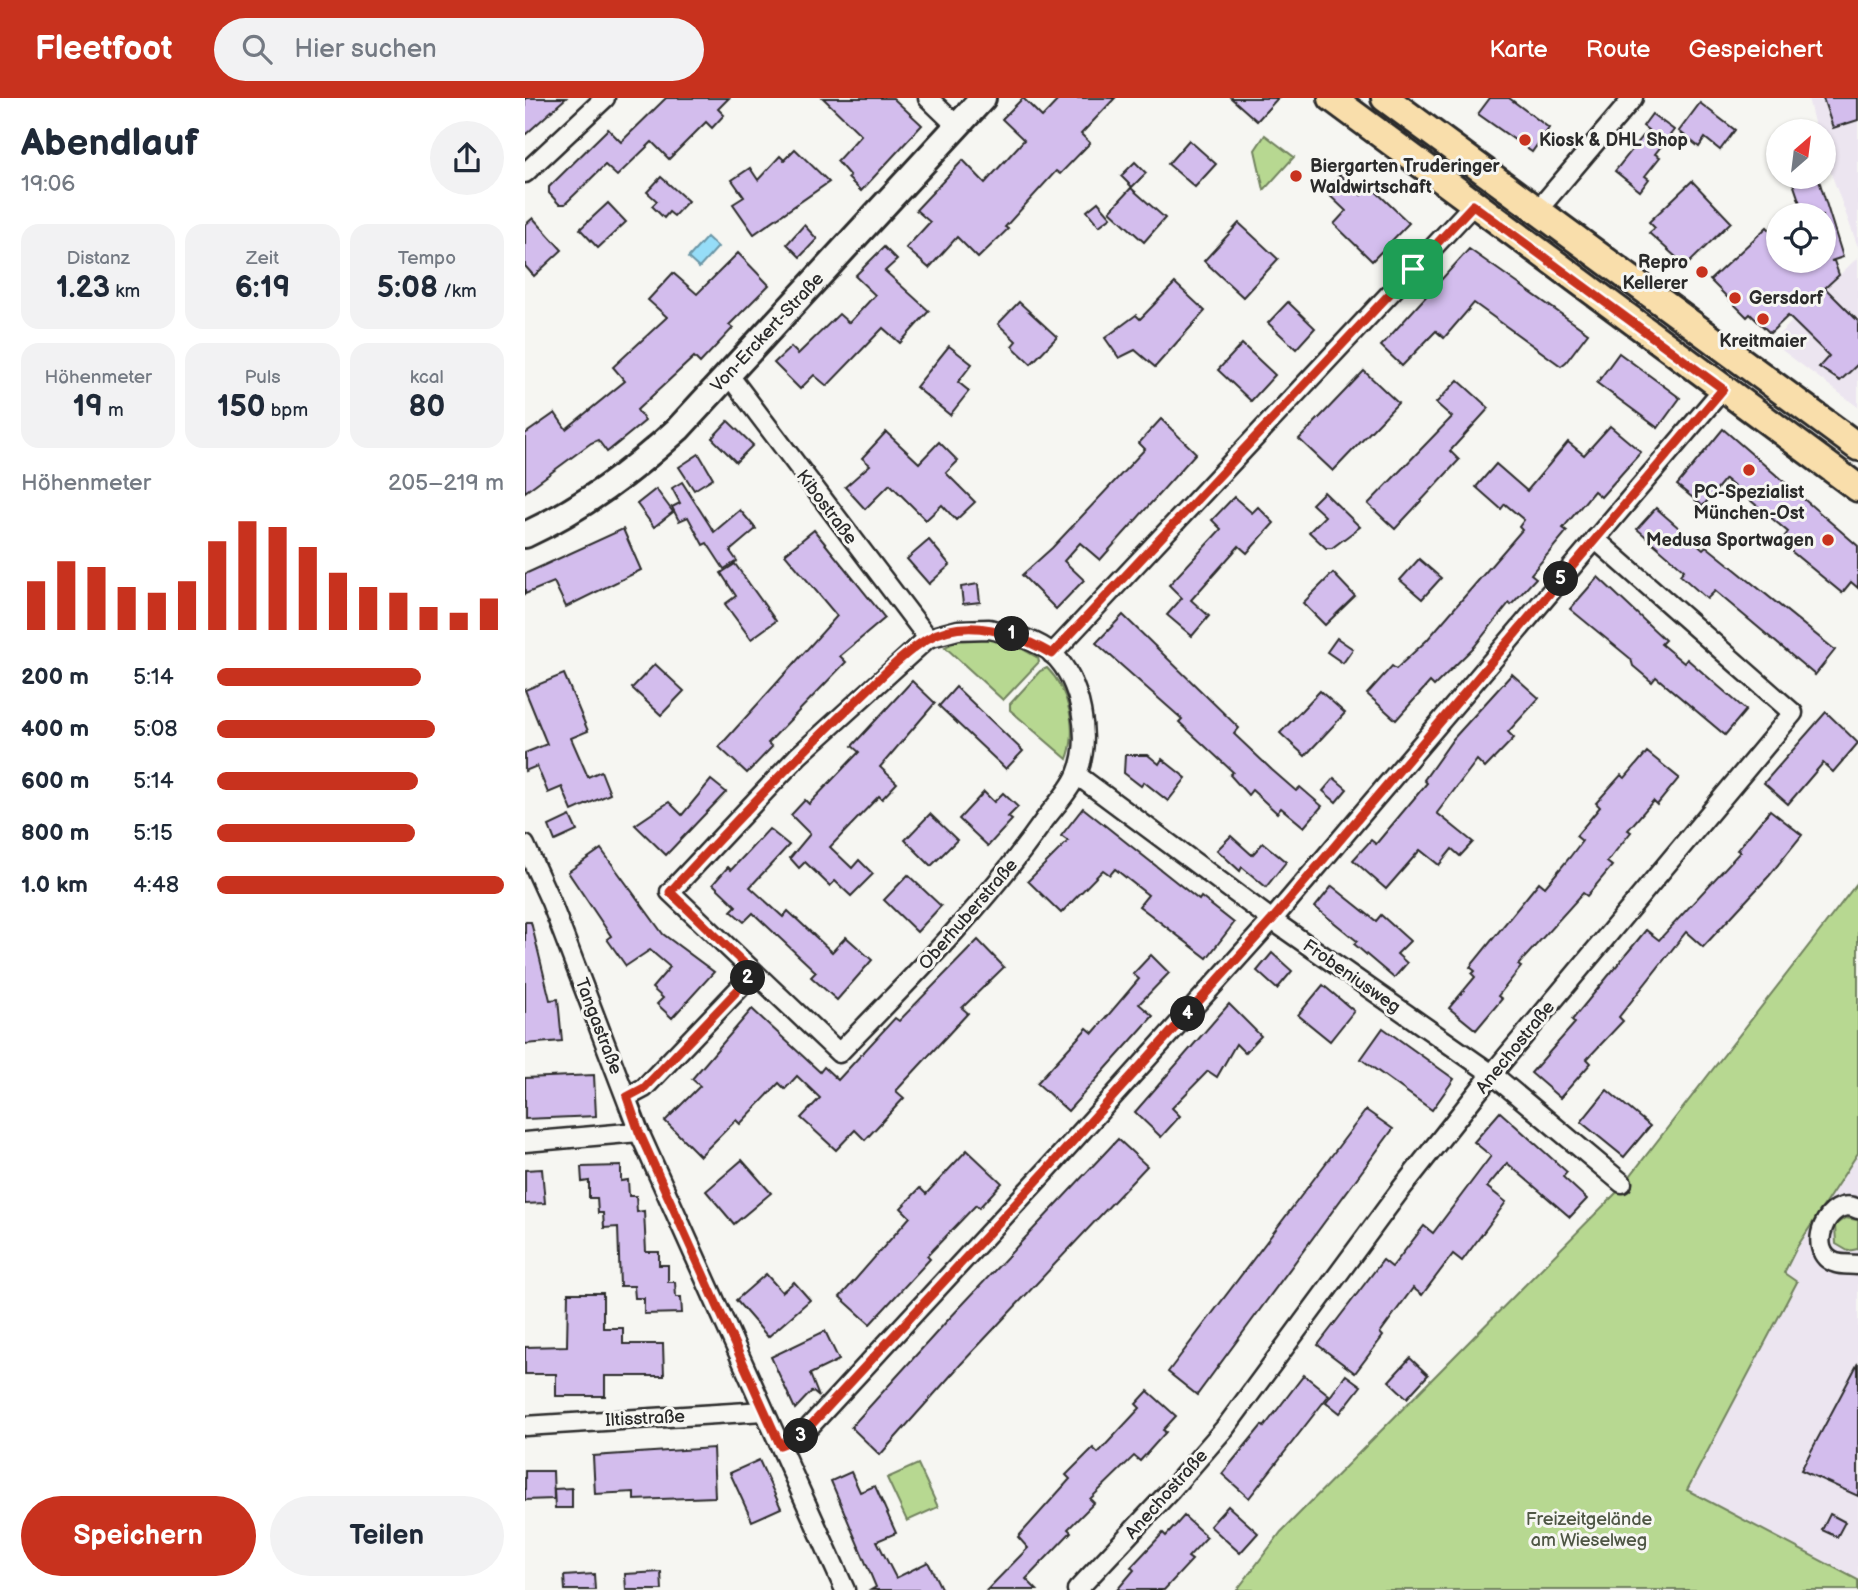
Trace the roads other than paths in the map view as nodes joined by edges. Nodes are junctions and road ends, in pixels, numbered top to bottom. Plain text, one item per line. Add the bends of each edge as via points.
1 (605, 98) edge
2 (928, 98) edge
3 (983, 98) edge
4 (1332, 98) edge
5 (1385, 98) edge
6 (1633, 98) edge
7 (957, 126) junction
8 (525, 173) edge
9 (1473, 205) junction
10 (1537, 211) junction
11 (729, 374) junction
12 (1723, 389) junction
13 (1858, 447) edge
14 (1858, 488) edge
15 (525, 535) edge
16 (1595, 539) junction
17 (928, 638) junction
18 (1052, 654) junction
19 (1077, 775) junction
20 (525, 845) edge
21 (1272, 920) junction
22 (754, 973) junction
23 (1492, 1074) junction
24 (627, 1097) junction
25 (639, 1132) junction
26 (525, 1142) edge
27 (1622, 1182) dead end
28 (1858, 1209) edge
29 (1858, 1265) edge
30 (764, 1411) junction
31 (525, 1426) edge
32 (780, 1445) junction
33 (845, 1590) edge
34 (1077, 1590) edge

1 - 8 street
2 - 7 street
3 - 7 street, Von-Erckert-Straße
4 - 9 main road
5 - 10 main road
6 - 10 street
7 - 11 street, Von-Erckert-Straße
9 - 12 main road
9 - 18 street
10 - 13 main road
11 - 15 street, Von-Erckert-Straße via 643,461 588,502
11 - 17 street, Kibostraße
12 - 14 main road
12 - 16 street
16 - 21 street
16 - 23 street, Anechostraße via 1793,713
17 - 18 street via 958,630 989,629 1021,636
17 - 22 street via 798,756 670,892
18 - 19 street, Oberhuberstraße via 1073,686 1081,714 1084,746
19 - 21 street, Frobeniusweg
19 - 22 street, Oberhuberstraße via 972,912 839,1053
20 - 24 street, Tangastraße
21 - 23 street, Frobeniusweg
21 - 32 street via 800,1437
22 - 24 street via 644,1088
23 - 27 street, Frobeniusweg
23 - 34 street, Anechostraße via 1225,1427
24 - 25 street, Tangastraße
25 - 26 street
25 - 30 street, Tangastraße
28 - 29 street via 1842,1206 1834,1210 1819,1243 1824,1255 1835,1263
30 - 31 street, Iltisstraße
30 - 32 street, Tangastraße
32 - 33 street, Tangastraße

